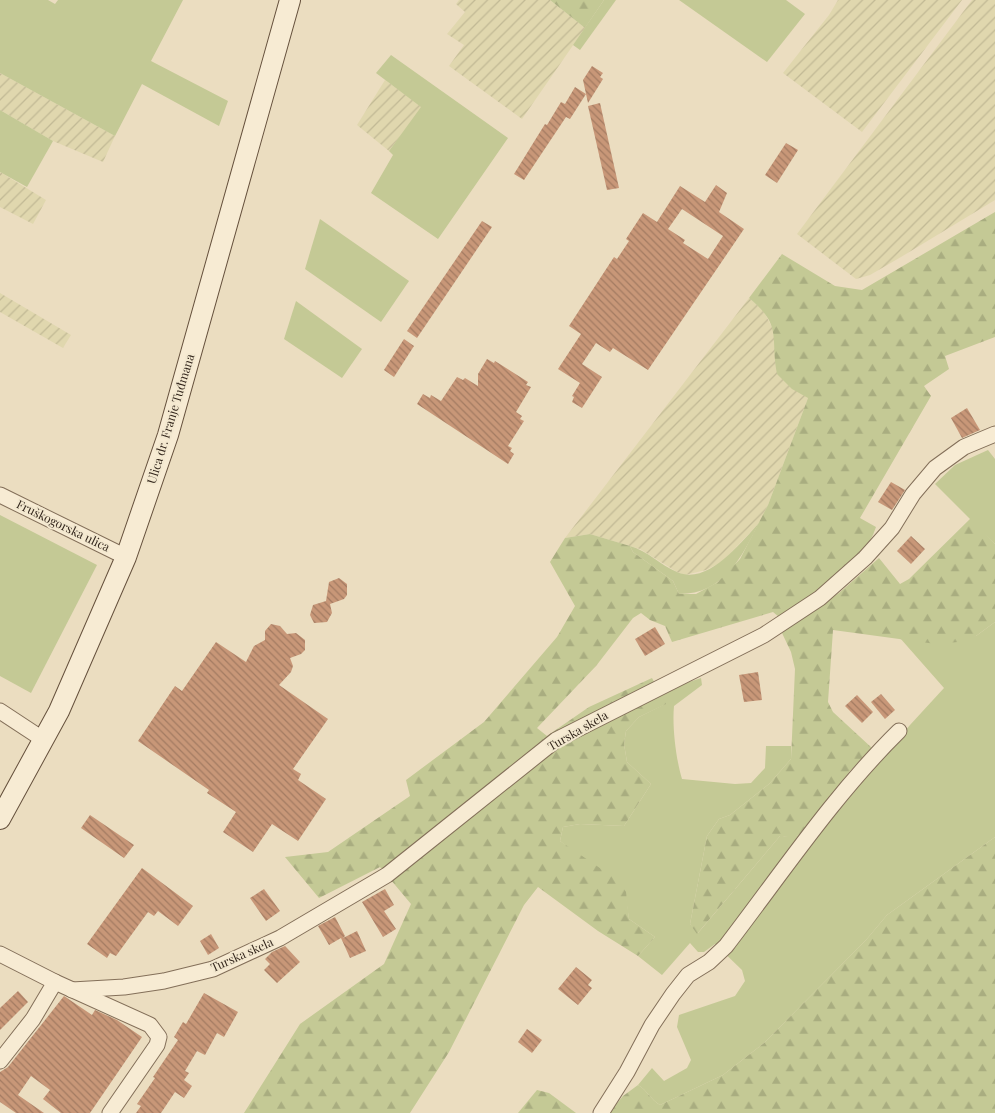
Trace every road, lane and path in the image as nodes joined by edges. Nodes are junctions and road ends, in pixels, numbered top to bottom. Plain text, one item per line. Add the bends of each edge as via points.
1 (290, 0) edge
2 (995, 434) edge
3 (0, 495) edge
4 (126, 557) junction
5 (0, 710) edge
6 (899, 730) dead end
7 (44, 740) junction
8 (0, 819) edge
9 (0, 954) edge
10 (55, 982) junction
11 (72, 990) junction
12 (0, 1061) edge
13 (110, 1113) edge
14 (600, 1113) edge

1 - 4 main road, Ulica dr. Franje Tuđmana via 168,435
2 - 11 street, Turska skela via 964,447 935,468 913,494 892,528 865,558 820,598 764,634 556,740 387,876 280,938 213,969 156,982
3 - 4 street, Fruškogorska ulica
4 - 7 main road, Ulica dr. Franje Tuđmana
5 - 7 street
6 - 14 street via 826,814 726,946 688,976 673,994
7 - 8 main road, Ulica dr. Franje Tuđmana
9 - 10 street
10 - 11 street
10 - 12 street
11 - 13 street via 150,1025 159,1037 157,1045

